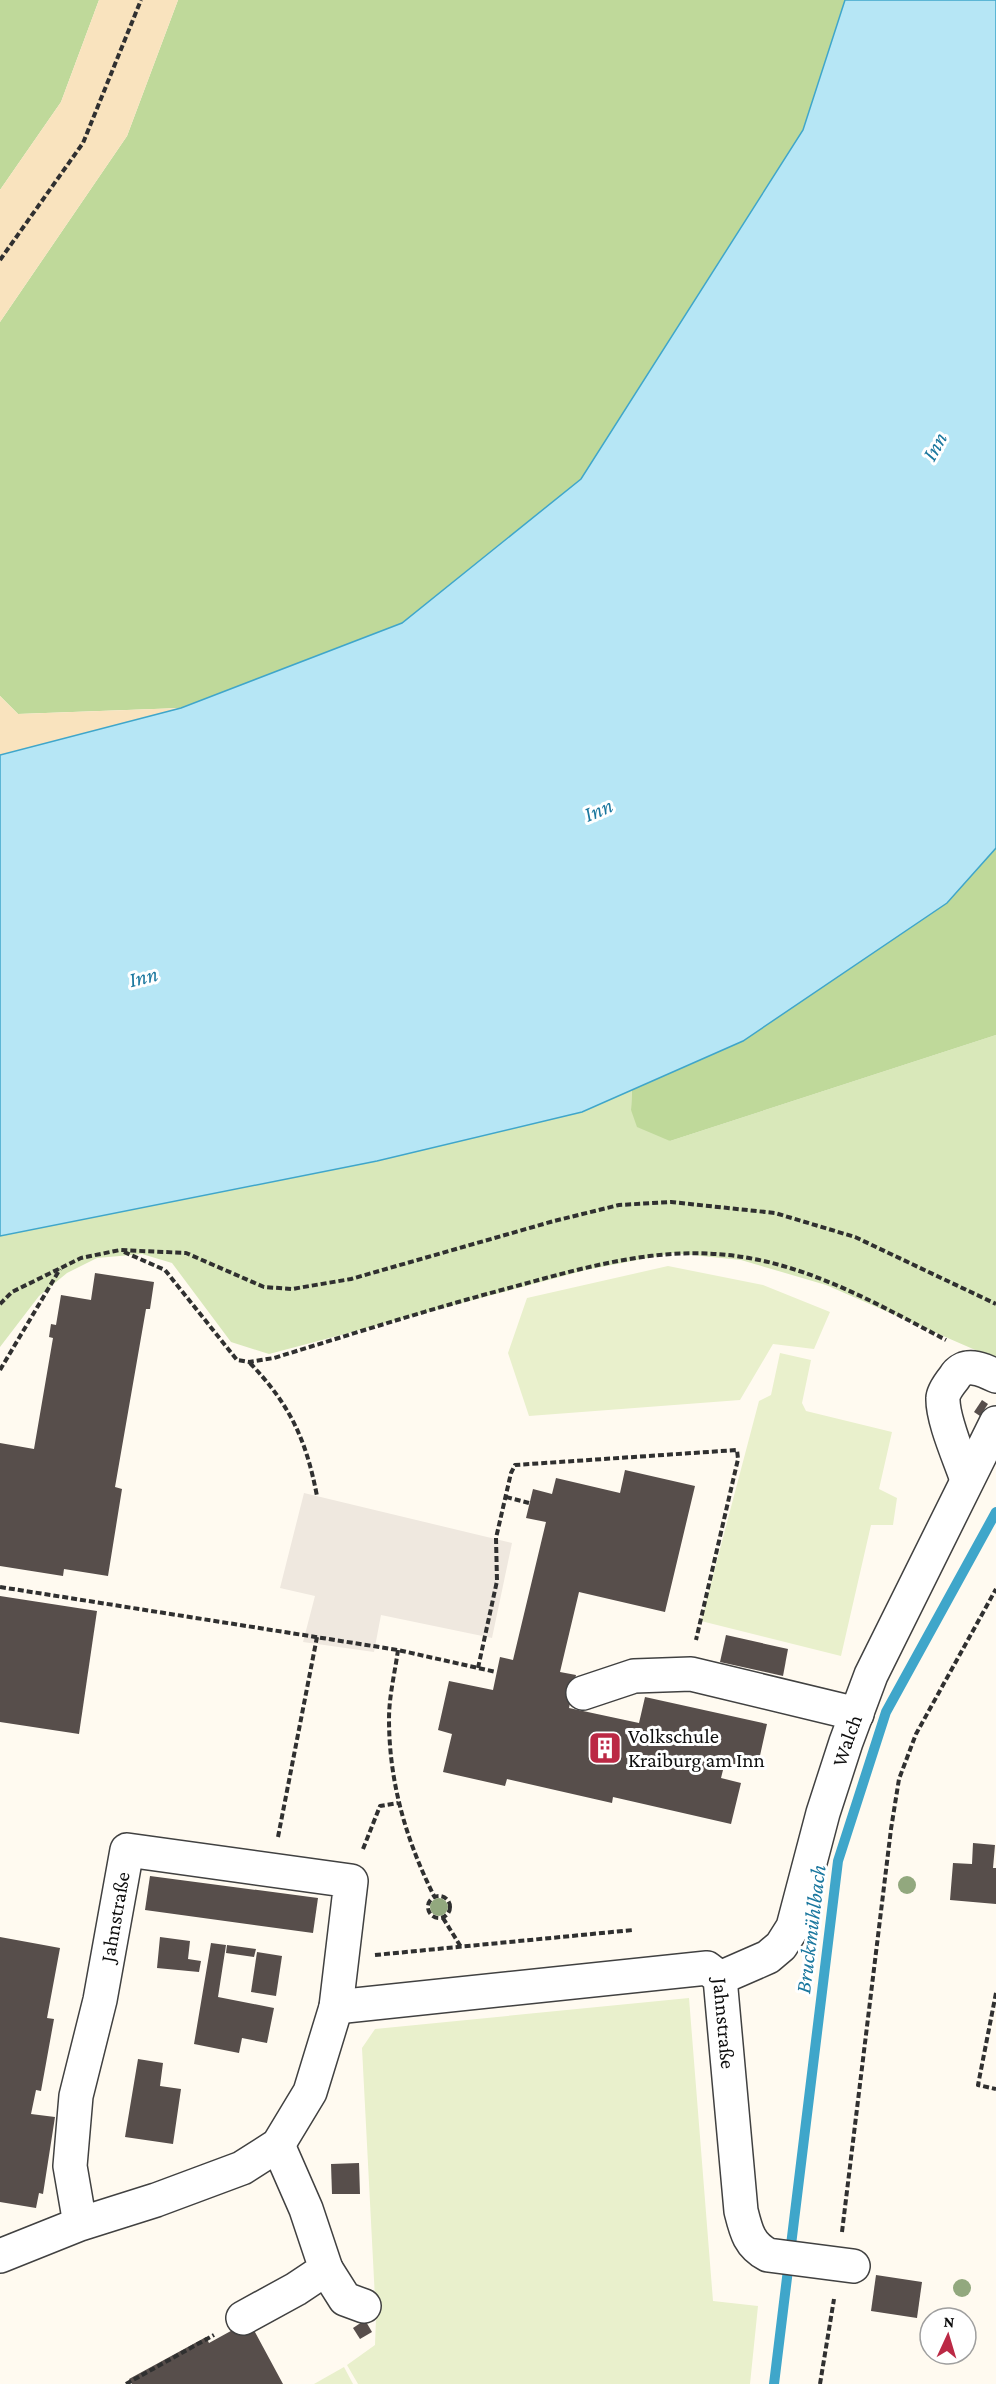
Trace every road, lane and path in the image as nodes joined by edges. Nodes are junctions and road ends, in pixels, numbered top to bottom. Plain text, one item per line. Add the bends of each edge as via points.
1 (141, 0) edge
2 (0, 260) edge
3 (120, 1250) junction
4 (60, 1268) junction
5 (0, 1304) edge
6 (996, 1304) edge
7 (249, 1362) junction
8 (0, 1370) edge
9 (982, 1372) edge
10 (996, 1424) edge
11 (967, 1480) junction
12 (317, 1496) dead end
13 (506, 1497) junction
14 (529, 1503) dead end
15 (0, 1587) edge
16 (996, 1589) edge
17 (317, 1637) junction
18 (398, 1650) junction
19 (478, 1668) junction
20 (496, 1672) dead end
21 (691, 1674) junction
22 (583, 1693) dead end
23 (856, 1714) junction
24 (398, 1803) junction
25 (272, 1870) junction
26 (351, 1881) junction
27 (434, 1896) junction
28 (443, 1918) junction
29 (633, 1930) dead end
30 (461, 1947) junction
31 (342, 1958) junction
32 (720, 1978) junction
33 (996, 1993) edge
34 (336, 2007) junction
35 (996, 2089) edge
36 (278, 2145) junction
37 (80, 2224) junction
38 (0, 2256) edge
39 (840, 2265) junction
40 (326, 2269) junction
41 (364, 2306) dead end
42 (243, 2318) joint
43 (126, 2384) edge
44 (820, 2384) edge

1 - 2 path via 82,143
3 - 4 path via 81,1258
3 - 6 path via 186,1253 264,1287 292,1289 351,1279 619,1205 671,1202 775,1213 855,1237
3 - 7 path via 165,1270 237,1360
4 - 5 path via 12,1292
4 - 8 path
7 - 9 path via 563,1273 684,1252 754,1259 811,1275 954,1344
7 - 12 path via 296,1424
9 - 11 street via 957,1374 942,1396
10 - 11 street, Walch
11 - 23 street, Walch
13 - 14 path
13 - 19 path via 496,1538 497,1581
13 - 21 path via 515,1465 738,1450 698,1625
15 - 17 path
16 - 39 path via 916,1734 899,1779
17 - 18 path
17 - 25 path
18 - 19 path
18 - 24 path via 389,1717
19 - 20 path
21 - 22 street via 634,1676
21 - 23 street
23 - 32 street, Walch via 823,1813 793,1928 768,1957
24 - 26 path via 380,1806
24 - 27 path via 415,1859
25 - 26 street, Jahnstraße
25 - 37 street, Jahnstraße via 127,1850 100,2000 76,2096 70,2166
26 - 31 street
27 - 28 path via 428,1903 428,1912 434,1918
27 - 28 path via 441,1895 451,1905
28 - 30 path
29 - 30 path
30 - 31 path
31 - 34 street
32 - 34 street, Jahnstraße via 707,1968
32 - 39 street, Jahnstraße via 741,2211 748,2236 757,2249 768,2255
33 - 35 path via 978,2085
34 - 36 street via 310,2092
36 - 37 street via 242,2168
36 - 40 street via 306,2209
37 - 38 street
39 - 44 path
40 - 41 street via 345,2299
40 - 42 street
42 - 43 path

